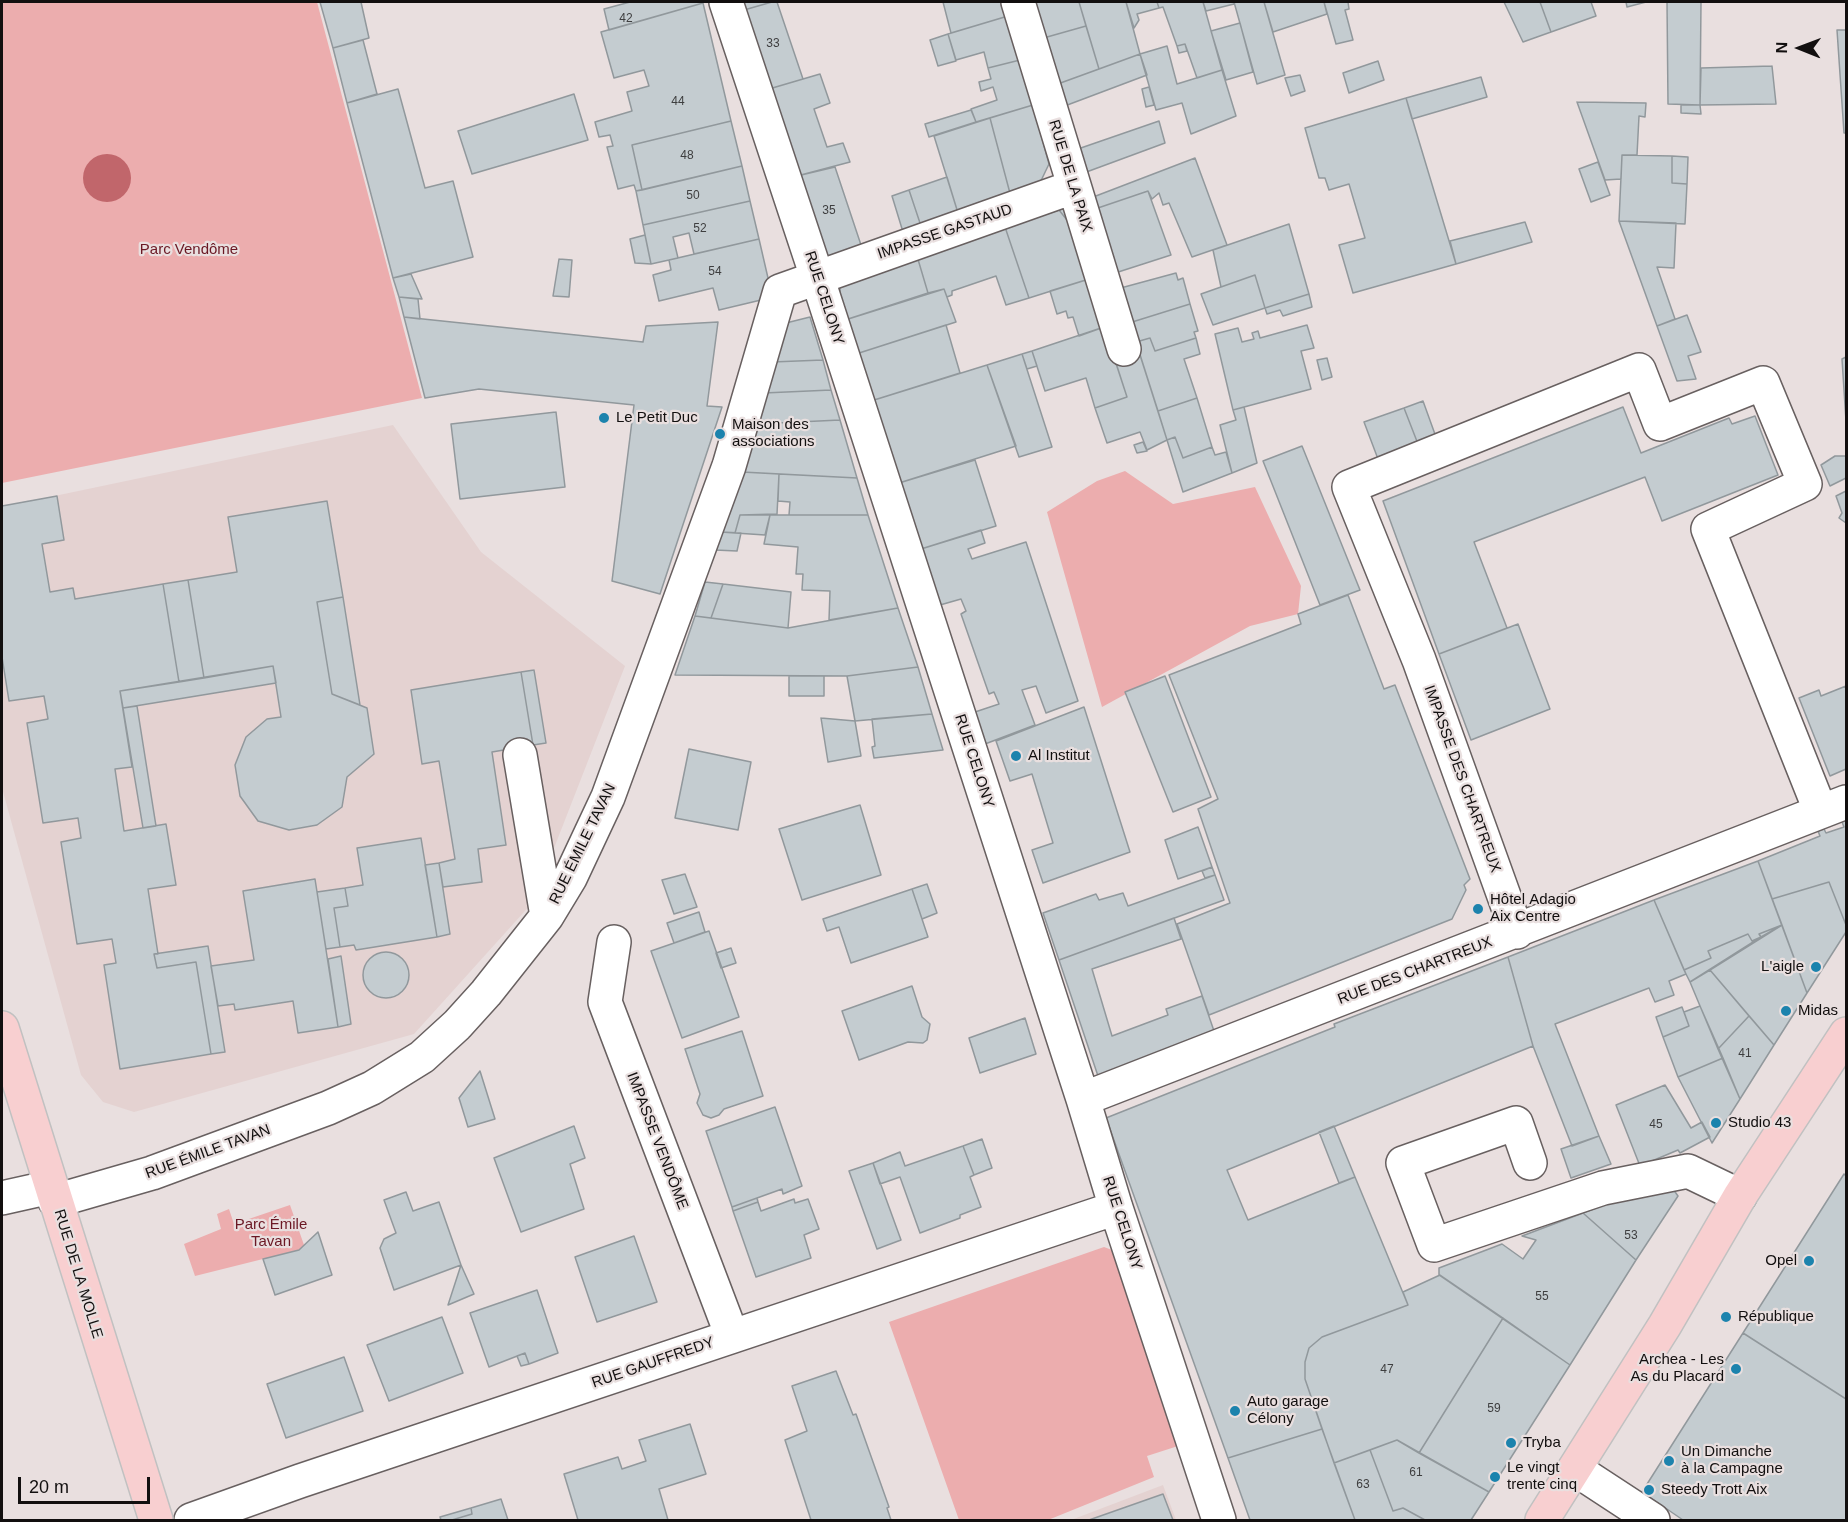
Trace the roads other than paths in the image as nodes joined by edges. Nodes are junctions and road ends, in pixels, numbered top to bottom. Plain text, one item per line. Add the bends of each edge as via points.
1 (726, 2) edge
2 (1018, 2) edge
3 (1073, 187) junction
4 (817, 276) junction
5 (1124, 349) dead end
6 (520, 755) dead end
7 (1833, 806) edge
8 (547, 916) junction
9 (1517, 932) junction
10 (614, 942) dead end
11 (2, 1028) edge
12 (1846, 1034) edge
13 (1083, 1099) junction
14 (1530, 1163) dead end
15 (53, 1194) junction
16 (1740, 1196) junction
17 (2, 1198) edge
18 (1116, 1208) junction
19 (732, 1336) junction
20 (1556, 1501) edge
21 (156, 1521) edge
22 (191, 1521) edge
23 (1219, 1521) edge
24 (1653, 1521) edge

1 - 4 street, RUE CELONY
2 - 3 street, RUE DE LA PAIX
3 - 4 street, IMPASSE GASTAUD
3 - 5 street, RUE DE LA PAIX
4 - 8 street, RUE ÉMILE TAVAN via 780,291 729,466 608,797 570,878
4 - 13 street, RUE CELONY
6 - 8 street
7 - 9 street, RUE DES CHARTREUX
7 - 9 street, IMPASSE DES CHARTREUX via 1708,530 1805,484 1763,383 1660,424 1639,370 1349,487 1419,660
8 - 15 street, RUE ÉMILE TAVAN via 457,1025 422,1056 372,1088 152,1173
9 - 13 street, RUE DES CHARTREUX
10 - 19 street, IMPASSE VENDÔME via 605,1002
11 - 15 main road, RUE DE LA MOLLE
12 - 16 main road
13 - 18 street, RUE CELONY
14 - 16 street via 1516,1123 1403,1163 1434,1245 1603,1188 1688,1172
15 - 17 street, RUE ÉMILE TAVAN
15 - 21 main road, RUE DE LA MOLLE
16 - 20 main road
18 - 19 street, RUE GAUFFREDY
18 - 23 street, RUE CELONY
19 - 22 street, RUE GAUFFREDY
20 - 24 street

